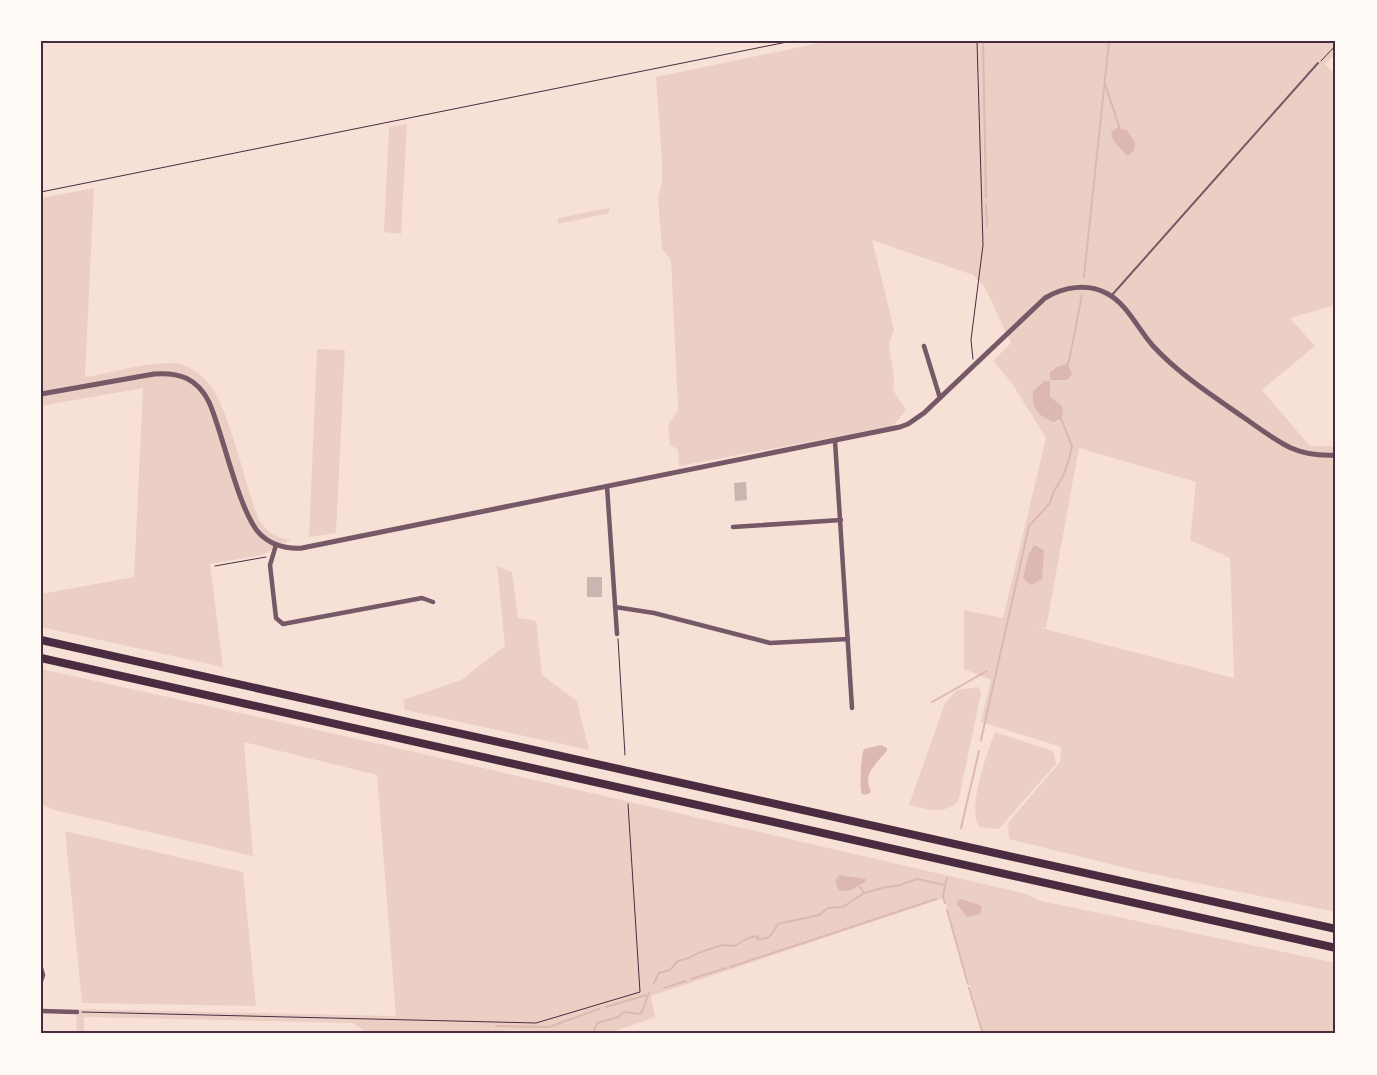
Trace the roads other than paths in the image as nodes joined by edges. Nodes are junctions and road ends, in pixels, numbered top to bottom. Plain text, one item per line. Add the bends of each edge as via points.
1 (1318, 63) road end
2 (1112, 296) junction
3 (924, 346) dead end
4 (41, 394) edge
5 (940, 398) junction
6 (835, 441) junction
7 (1336, 455) edge
8 (607, 486) junction
9 (841, 520) junction
10 (733, 527) dead end
11 (276, 545) junction
12 (433, 602) dead end
13 (615, 607) junction
14 (617, 634) road end
15 (848, 639) junction
16 (41, 640) edge
17 (41, 658) edge
18 (852, 708) dead end
19 (1336, 929) edge
20 (1336, 948) edge
21 (41, 968) edge
22 (41, 981) edge
23 (41, 1011) edge
24 (77, 1012) road end

1 - 2 lane
2 - 5 street via 1089,288 1078,288 1045,298
2 - 7 street via 1165,358 1232,410 1292,448
3 - 5 street
4 - 11 street via 154,374 173,373 188,378 209,402 251,522 262,536
5 - 6 street via 908,424
6 - 8 street
6 - 9 street
8 - 11 street via 311,546
8 - 13 street
9 - 10 street
9 - 15 street
11 - 12 street via 270,569 276,618 283,624 422,598
13 - 14 street
13 - 15 street via 770,643
15 - 18 street
16 - 19 highway
17 - 20 highway
21 - 22 street
23 - 24 street

